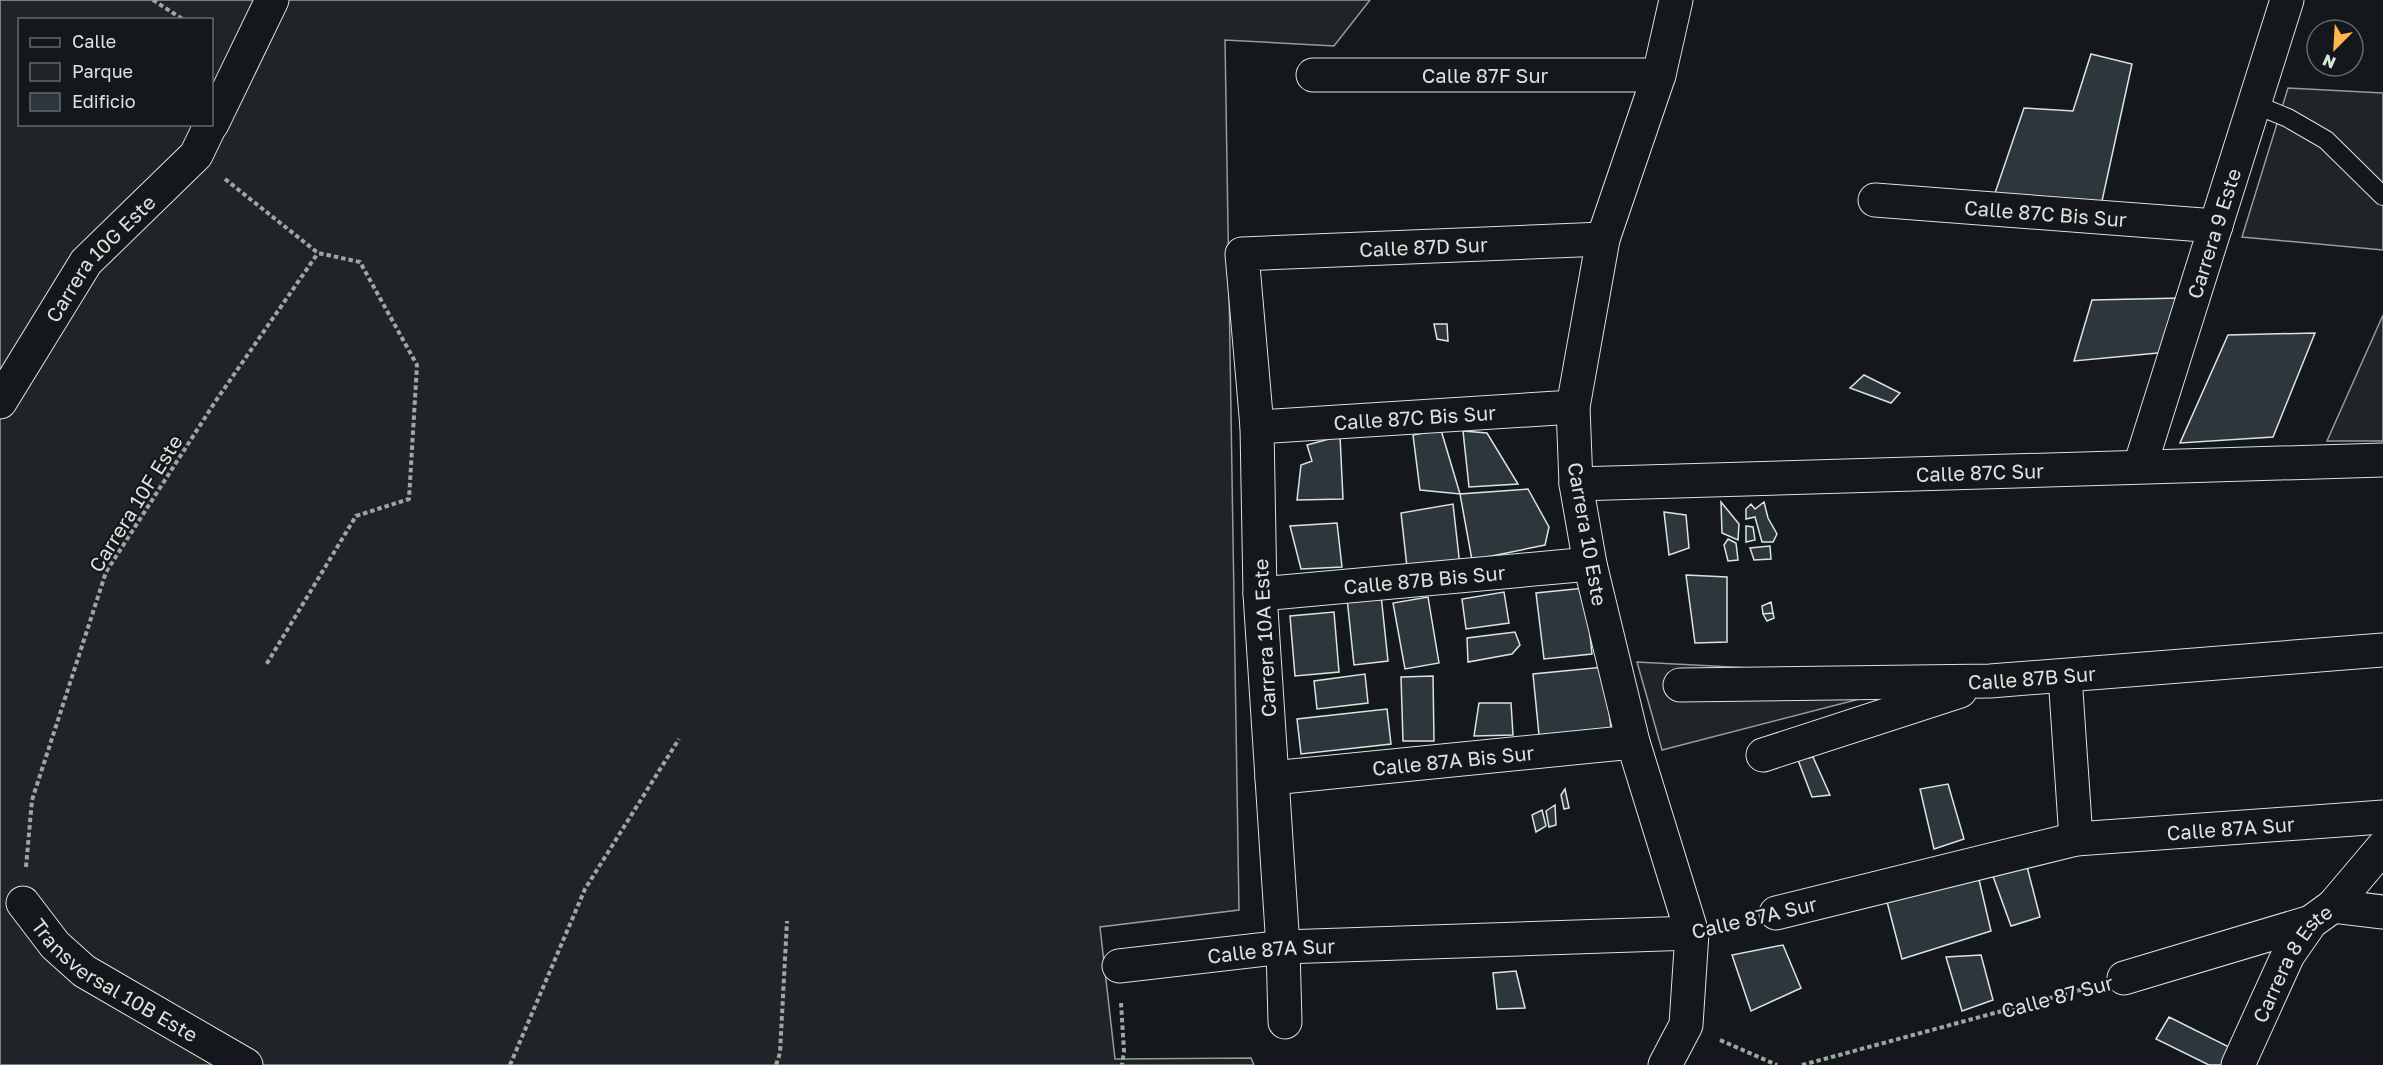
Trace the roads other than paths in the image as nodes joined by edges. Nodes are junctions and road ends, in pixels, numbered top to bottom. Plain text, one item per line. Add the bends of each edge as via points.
1 (272, 0) edge
2 (1676, 0) edge
3 (2287, 0) edge
4 (1313, 75) dead end
5 (1659, 75) junction
6 (2254, 104) junction
7 (213, 120) edge
8 (210, 126) edge
9 (2383, 196) edge
10 (1875, 200) dead end
11 (2216, 226) junction
12 (1603, 239) junction
13 (1242, 254) joint
14 (0, 402) edge
15 (1572, 407) junction
16 (1257, 427) junction
17 (2383, 460) edge
18 (2140, 466) junction
19 (1576, 484) junction
20 (1590, 564) junction
21 (1260, 594) junction
22 (2383, 650) edge
23 (2065, 676) junction
24 (1990, 681) junction
25 (1680, 685) dead end
26 (1633, 742) junction
27 (1763, 755) dead end
28 (1272, 778) junction
29 (2383, 818) edge
30 (2076, 839) junction
31 (2383, 847) edge
32 (23, 903) road end
33 (2383, 912) edge
34 (1776, 913) dead end
35 (2322, 914) junction
36 (1692, 933) junction
37 (1283, 947) junction
38 (1119, 966) road end
39 (2124, 978) road end
40 (1285, 1022) dead end
41 (246, 1065) edge
42 (1665, 1065) edge
43 (2238, 1065) edge

1 - 7 street, Carrera 10G Este
2 - 5 street, Carrera 10 Este
3 - 6 street, Carrera 9 Este
4 - 5 street, Calle 87F Sur
5 - 12 street, Carrera 10 Este
6 - 9 lane via 2288,118 2326,141
6 - 11 street, Carrera 9 Este
8 - 14 street, Carrera 10G Este via 196,156 86,262
10 - 11 street, Calle 87C Bis Sur
11 - 18 street, Carrera 9 Este
12 - 13 street, Calle 87D Sur
12 - 15 street, Carrera 10 Este
13 - 16 street, Carrera 10A Este
15 - 16 street, Calle 87C Bis Sur
15 - 19 street, Carrera 10 Este
16 - 21 street, Carrera 10A Este
17 - 18 street, Calle 87C Sur
18 - 19 street, Calle 87C Sur
19 - 20 street, Carrera 10 Este
20 - 21 street, Calle 87B Bis Sur
20 - 26 street, Carrera 10 Este
21 - 28 street, Carrera 10A Este
22 - 23 street, Calle 87B Sur
23 - 24 street, Calle 87B Sur
23 - 30 street
24 - 25 street, Calle 87B Sur
24 - 27 street
26 - 28 street, Calle 87A Bis Sur
26 - 36 street, Carrera 10 Este
28 - 37 street, Carrera 10A Este
29 - 30 street, Calle 87A Sur
30 - 34 street, Calle 87A Sur
31 - 35 street, Carrera 8 Este
32 - 41 street, Transversal 10B Este via 55,945 84,971
33 - 35 street, Calle 87 Sur
35 - 39 street, Calle 87 Sur
35 - 43 street, Carrera 8 Este via 2289,956
36 - 37 street, Calle 87A Sur
36 - 42 street, Carrera 10 Este via 1686,1025
37 - 38 street, Calle 87A Sur
37 - 40 street, Carrera 10A Este

